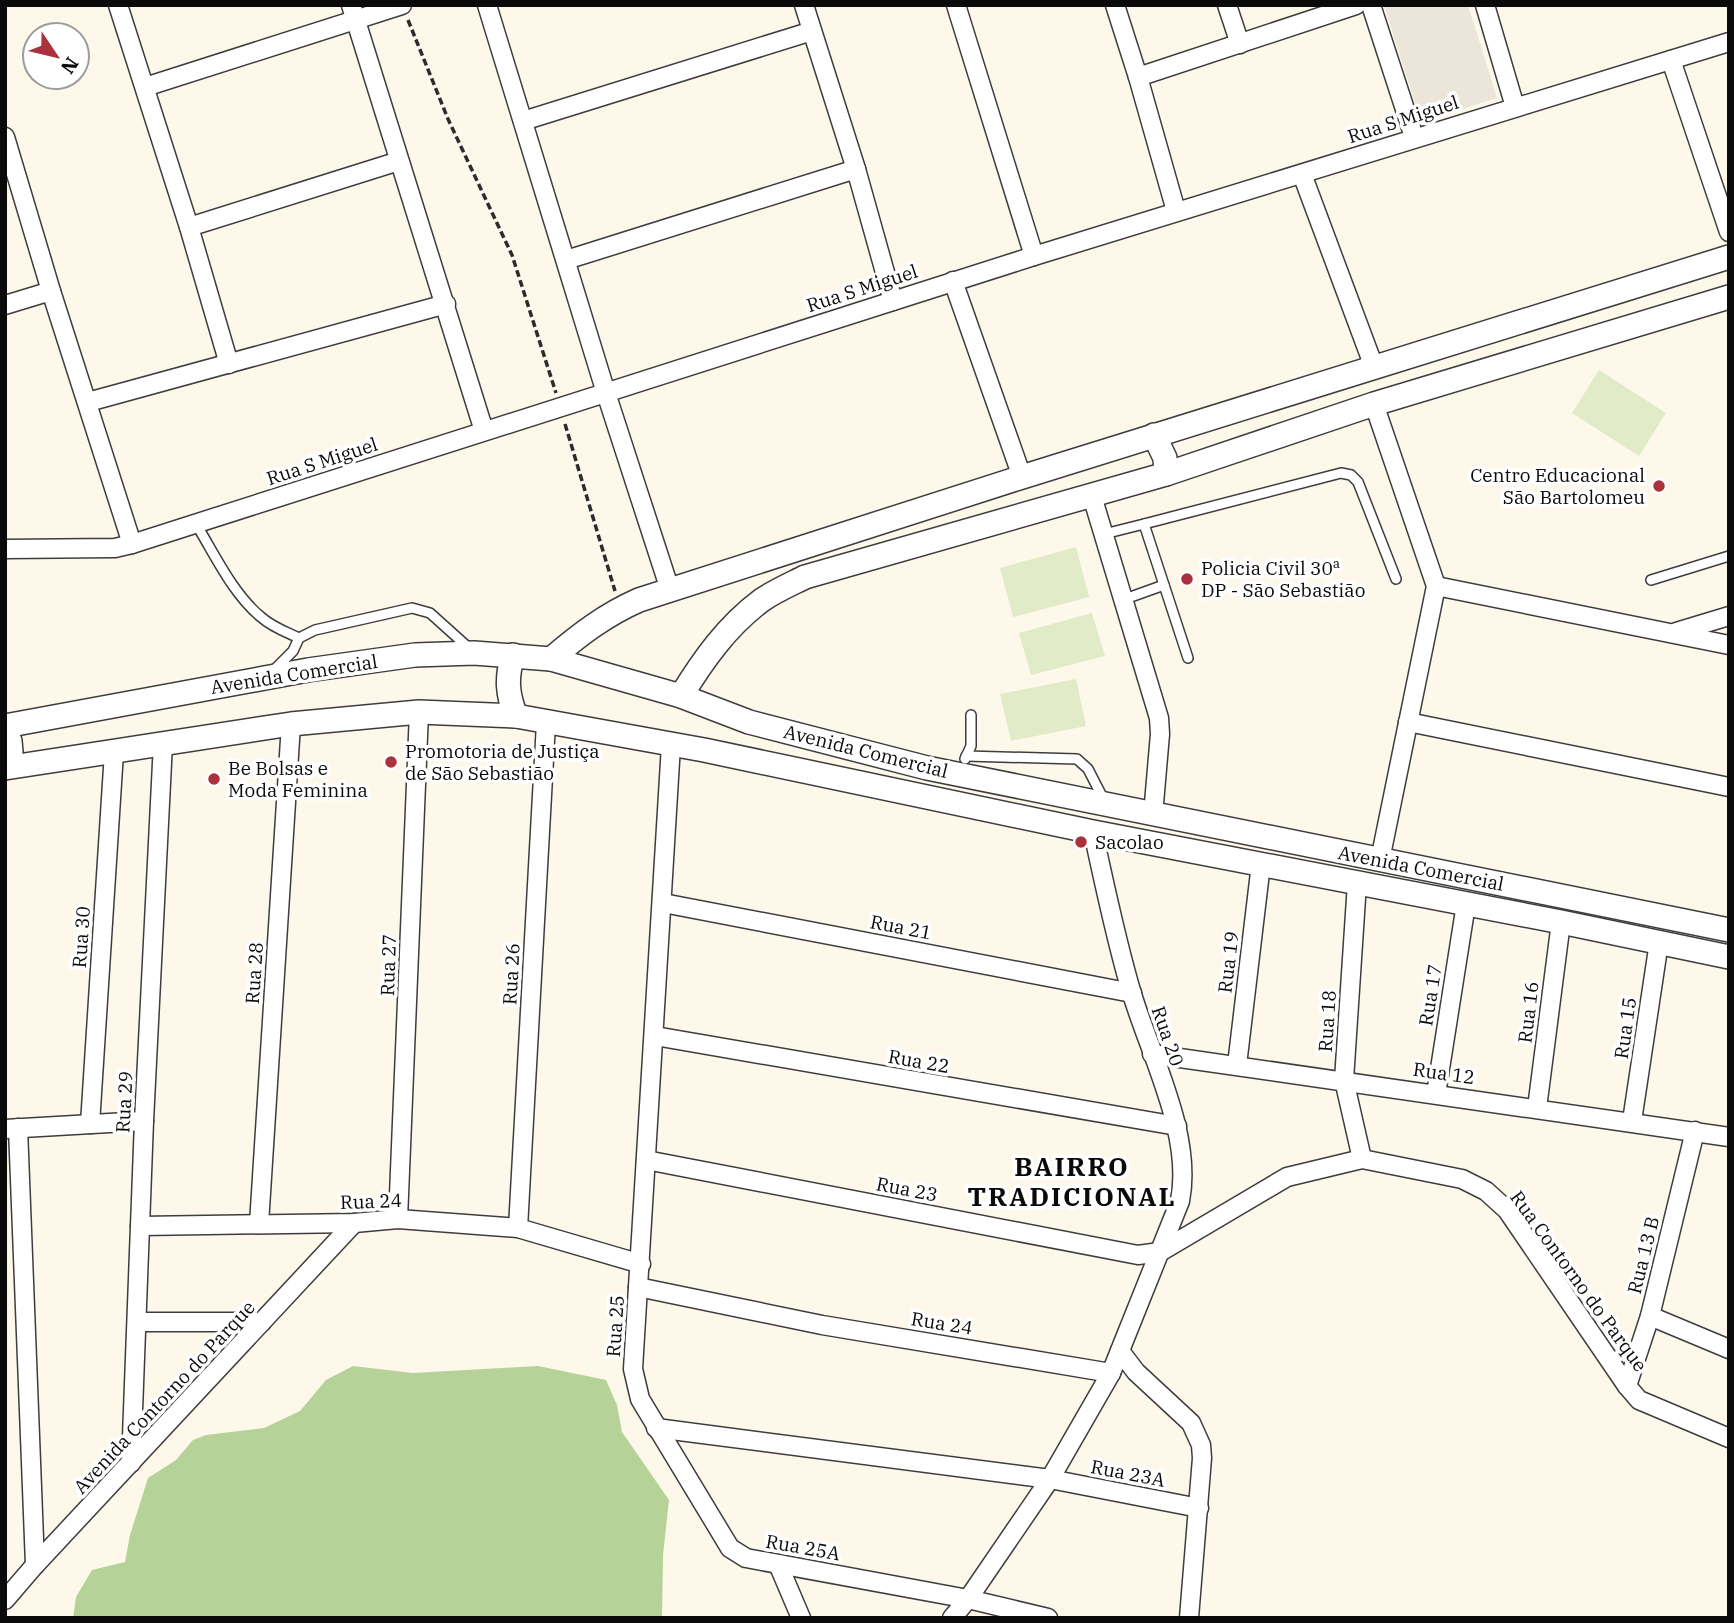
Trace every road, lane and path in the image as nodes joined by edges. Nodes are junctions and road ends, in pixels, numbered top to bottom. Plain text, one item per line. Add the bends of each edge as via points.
1 (118, 5) edge
2 (402, 5) edge
3 (487, 5) edge
4 (804, 5) edge
5 (956, 5) edge
6 (1115, 5) edge
7 (1227, 5) edge
8 (1356, 5) edge
9 (1371, 5) edge
10 (1485, 5) edge
11 (353, 12) edge
12 (812, 31) junction
13 (1729, 42) edge
14 (1240, 44) junction
15 (1671, 60) junction
16 (1138, 78) junction
17 (145, 87) junction
18 (1515, 107) junction
19 (523, 121) junction
20 (1414, 137) junction
21 (6, 144) edge
22 (399, 161) junction
23 (856, 169) junction
24 (1302, 174) junction
25 (1724, 198) edge
26 (1176, 211) junction
27 (189, 227) junction
28 (1729, 232) edge
29 (1034, 256) junction
30 (1729, 257) edge
31 (566, 260) junction
32 (953, 281) junction
33 (51, 290) junction
34 (1729, 297) edge
35 (893, 301) junction
36 (446, 304) junction
37 (5, 305) edge
38 (229, 364) junction
39 (1374, 367) junction
40 (606, 393) junction
41 (88, 402) junction
42 (1374, 404) junction
43 (561, 407) junction
44 (484, 431) junction
45 (1154, 435) junction
46 (1166, 474) junction
47 (1029, 475) junction
48 (1092, 496) junction
49 (1043, 510) junction
50 (196, 524) junction
51 (1144, 524) junction
52 (1104, 534) junction
53 (132, 544) junction
54 (5, 549) edge
55 (1729, 556) edge
56 (1396, 579) dead end
57 (1651, 580) dead end
58 (1164, 585) junction
59 (1436, 586) junction
60 (670, 590) junction
61 (1125, 599) junction
62 (620, 608) junction
63 (1729, 616) edge
64 (1672, 634) junction
65 (299, 638) junction
66 (1729, 645) edge
67 (474, 653) junction
68 (513, 655) junction
69 (1188, 658) dead end
70 (551, 659) junction
71 (264, 680) junction
72 (681, 696) junction
73 (419, 712) junction
74 (722, 713) junction
75 (971, 715) dead end
76 (516, 716) junction
77 (1408, 722) junction
78 (546, 723) junction
79 (291, 724) junction
80 (5, 726) edge
81 (5, 732) edge
82 (163, 743) junction
83 (671, 745) junction
84 (704, 750) junction
85 (114, 752) junction
86 (5, 762) edge
87 (962, 765) junction
88 (5, 768) edge
89 (1729, 788) edge
90 (1107, 806) junction
91 (1153, 815) junction
92 (1217, 828) junction
93 (1093, 832) junction
94 (1299, 844) junction
95 (1212, 854) junction
96 (1380, 860) junction
97 (1261, 864) junction
98 (1295, 870) junction
99 (1357, 883) junction
100 (663, 903) junction
101 (1466, 904) junction
102 (1561, 922) junction
103 (1721, 928) edge
104 (1659, 942) junction
105 (1719, 955) edge
106 (1132, 993) junction
107 (654, 1036) junction
108 (1152, 1054) junction
109 (1237, 1065) junction
110 (1344, 1080) junction
111 (1436, 1094) junction
112 (1537, 1108) junction
113 (144, 1121) junction
114 (1632, 1121) junction
115 (90, 1124) junction
116 (1177, 1126) junction
117 (12, 1129) edge
118 (1695, 1131) junction
119 (1729, 1137) edge
120 (1362, 1159) junction
121 (646, 1160) junction
122 (398, 1219) junction
123 (354, 1223) junction
124 (260, 1224) junction
125 (140, 1226) junction
126 (518, 1228) junction
127 (1160, 1252) junction
128 (641, 1264) junction
129 (638, 1287) junction
130 (1650, 1316) junction
131 (137, 1322) junction
132 (262, 1322) junction
133 (1729, 1349) edge
134 (1120, 1352) junction
135 (1111, 1373) junction
136 (1627, 1386) junction
137 (656, 1428) junction
138 (1729, 1438) edge
139 (131, 1463) junction
140 (1050, 1479) junction
141 (1199, 1508) junction
142 (778, 1564) junction
143 (35, 1565) junction
144 (968, 1599) junction
145 (5, 1600) edge
146 (801, 1618) edge
147 (952, 1618) edge
148 (1048, 1618) edge
149 (1189, 1618) edge

1 - 17 street
2 - 11 street
2 - 43 path via 448,119 512,255
3 - 19 street
4 - 12 street
5 - 29 street
6 - 16 street
7 - 14 street
8 - 14 street
9 - 20 street
10 - 18 street
11 - 17 street
11 - 22 street
12 - 19 street
12 - 23 street
13 - 15 street, Rua S Miguel
14 - 16 street
15 - 18 street, Rua S Miguel
15 - 25 street
16 - 26 street
17 - 27 street
18 - 20 street, Rua S Miguel
19 - 31 street
20 - 24 street, Rua S Miguel
21 - 33 street
22 - 27 street
22 - 36 street
23 - 31 street
23 - 35 street
24 - 26 street, Rua S Miguel
24 - 39 street
25 - 28 street
26 - 29 street, Rua S Miguel
27 - 38 street
29 - 32 street, Rua S Miguel
30 - 39 street
31 - 40 street
32 - 35 street, Rua S Miguel
32 - 47 street
33 - 37 street
33 - 41 street
34 - 42 street
35 - 40 street, Rua S Miguel
36 - 38 street
36 - 44 street
38 - 41 street
39 - 45 street
40 - 43 street, Rua S Miguel
40 - 60 street
41 - 53 street
42 - 46 street
42 - 59 street
43 - 44 street, Rua S Miguel
43 - 62 path
44 - 50 street, Rua S Miguel
45 - 46 street via 1165,458
45 - 47 street
46 - 48 street
47 - 49 street
47 - 60 street
48 - 49 street
48 - 52 street
49 - 72 street via 805,577 762,600 729,630 707,654
50 - 53 street, Rua S Miguel
50 - 65 lane via 251,607 275,627
51 - 52 lane
51 - 56 lane via 1342,473 1358,482
51 - 58 lane
52 - 61 street
53 - 54 street, Rua S Miguel
55 - 57 lane
58 - 61 lane
58 - 69 lane
59 - 64 street
59 - 77 street
60 - 62 street
61 - 91 street via 1159,718
62 - 70 street
63 - 64 street
64 - 66 street
65 - 67 lane via 314,630 412,608 430,613
65 - 71 lane via 293,651
67 - 68 street, Avenida Comercial
67 - 71 street, Avenida Comercial via 415,655
68 - 70 street, Avenida Comercial
68 - 76 street via 506,682
70 - 72 street, Avenida Comercial
71 - 80 street, Avenida Comercial
72 - 74 street, Avenida Comercial
73 - 76 street, Avenida Comercial
73 - 79 street, Avenida Comercial
73 - 122 street, Rua 27
74 - 84 street via 722,728
74 - 87 street, Avenida Comercial via 855,750
75 - 87 lane via 971,746
76 - 78 street, Avenida Comercial
77 - 89 street
77 - 96 street
78 - 83 street, Avenida Comercial
78 - 126 street, Rua 26
79 - 82 street, Avenida Comercial
79 - 124 street, Rua 28
81 - 86 street via 11,752
82 - 85 street, Avenida Comercial
82 - 113 street, Rua 29
83 - 84 street, Avenida Comercial
83 - 100 street, Rua 25
84 - 93 street, Avenida Comercial
85 - 88 street, Avenida Comercial
85 - 115 street, Rua 30
87 - 90 street, Avenida Comercial
87 - 90 lane via 1077,759 1088,769
90 - 91 street, Avenida Comercial
91 - 92 street, Avenida Comercial
92 - 94 street, Avenida Comercial
92 - 95 street via 1210,843
93 - 95 street, Avenida Comercial
93 - 106 street, Rua 20
94 - 96 street, Avenida Comercial
94 - 98 street
95 - 97 street, Avenida Comercial
96 - 103 street, Avenida Comercial
97 - 98 street, Avenida Comercial
97 - 109 street, Rua 19
98 - 99 street, Avenida Comercial
99 - 101 street, Avenida Comercial
99 - 110 street, Rua 18
100 - 106 street, Rua 21
100 - 107 street, Rua 25
101 - 102 street, Avenida Comercial
101 - 111 street, Rua 17
102 - 104 street, Avenida Comercial
102 - 112 street, Rua 16
103 - 105 street
104 - 105 street, Avenida Comercial
104 - 114 street, Rua 15
106 - 108 street, Rua 20
107 - 116 street, Rua 22
107 - 121 street, Rua 25
108 - 109 street, Rua 12
108 - 116 street, Rua 20
109 - 110 street, Rua 12
110 - 111 street, Rua 12
110 - 120 street, Rua 18
111 - 112 street, Rua 12
112 - 114 street, Rua 12
113 - 115 street
113 - 125 street, Rua 29
114 - 118 street, Rua 12
115 - 117 street
116 - 127 street, Rua 20 via 1184,1182
117 - 143 street
118 - 119 street, Rua 12
118 - 130 street, Rua 13 B
120 - 127 street, Rua Contorno do Parque via 1287,1177
120 - 136 street, Rua Contorno do Parque via 1462,1179 1486,1191 1507,1210
121 - 127 street, Rua 23 via 1138,1255
121 - 128 street, Rua 25
122 - 123 street, Rua 24
122 - 126 street, Rua 24
123 - 124 street, Rua 24
123 - 132 street, Avenida Contorno do Parque
124 - 125 street, Rua 24
125 - 131 street, Rua 29
126 - 128 street, Rua 24
127 - 134 street
128 - 129 street, Rua 25
129 - 135 street, Rua 24 via 822,1325
129 - 137 street, Rua 25 via 633,1369 640,1399
130 - 133 street
130 - 136 street, Rua 13 B
131 - 132 street
131 - 139 street, Rua 29
132 - 139 street, Avenida Contorno do Parque
134 - 135 street
134 - 141 street via 1191,1423 1202,1458
135 - 140 street
136 - 138 street, Rua Contorno do Parque via 1639,1399
137 - 140 street
137 - 142 street, Rua 25A via 730,1548 746,1558
139 - 143 street, Avenida Contorno do Parque
140 - 141 street, Rua 23A
140 - 144 street
141 - 149 street
142 - 144 street, Rua 25A
142 - 146 street
143 - 145 street, Avenida Contorno do Parque
144 - 147 street
144 - 148 street

